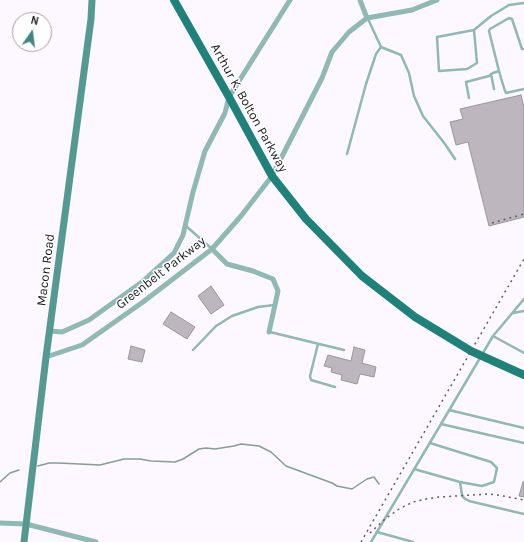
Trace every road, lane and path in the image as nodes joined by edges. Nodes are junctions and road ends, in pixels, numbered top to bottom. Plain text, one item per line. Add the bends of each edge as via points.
1 (92, 0) edge
2 (174, 0) edge
3 (290, 0) edge
4 (360, 0) edge
5 (437, 0) edge
6 (524, 2) edge
7 (368, 18) junction
8 (474, 30) junction
9 (381, 47) junction
10 (524, 49) edge
11 (498, 71) junction
12 (491, 74) junction
13 (494, 89) dead end
14 (524, 89) edge
15 (229, 97) junction
16 (469, 98) dead end
17 (347, 154) dead end
18 (455, 159) dead end
19 (272, 176) junction
20 (186, 225) junction
21 (212, 249) junction
22 (524, 299) edge
23 (275, 305) junction
24 (524, 311) edge
25 (512, 313) junction
26 (50, 331) junction
27 (269, 332) joint
28 (493, 336) junction
29 (318, 344) junction
30 (193, 350) dead end
31 (344, 350) dead end
32 (524, 353) edge
33 (482, 355) junction
34 (46, 357) junction
35 (524, 375) edge
36 (335, 387) dead end
37 (449, 410) junction
38 (441, 424) junction
39 (524, 428) edge
40 (430, 443) junction
41 (524, 443) edge
42 (414, 469) junction
43 (460, 482) junction
44 (524, 514) edge
45 (0, 523) edge
46 (26, 524) junction
47 (377, 532) junction
48 (87, 541) edge
49 (24, 542) edge
50 (96, 542) edge
51 (371, 542) edge
52 (413, 542) edge

1 - 26 main road, Macon Road
2 - 15 main road, Arthur K. Bolton Parkway
3 - 15 street, Greenbelt Parkway
4 - 7 street
5 - 7 street, Greenbelt Parkway via 412,10
6 - 8 lane via 509,5
7 - 9 lane
7 - 19 street, Greenbelt Parkway via 349,32 332,52 322,78
8 - 8 lane via 477,63 467,69 439,71 437,37
9 - 17 lane via 376,54 366,84
9 - 18 lane via 401,55 423,116
10 - 11 lane via 512,19 490,29
11 - 12 lane
11 - 14 lane via 506,93
12 - 13 lane
12 - 16 lane via 466,82
15 - 19 main road, Arthur K. Bolton Parkway
15 - 20 street, Greenbelt Parkway via 205,151
19 - 21 street, Greenbelt Parkway
19 - 33 main road, Arthur K. Bolton Parkway via 306,219 362,276 415,317
20 - 21 lane
20 - 26 street, Greenbelt Parkway via 174,253 142,282 89,320 62,332
21 - 23 street via 227,264 273,279 278,291
21 - 34 street, Greenbelt Parkway via 82,345
22 - 25 lane
23 - 27 street
23 - 30 lane via 258,306 232,316 216,326
24 - 25 lane
25 - 28 lane
26 - 34 main road, Macon Road
27 - 29 lane
28 - 32 lane
28 - 33 lane
29 - 31 lane
29 - 36 lane via 311,380
33 - 35 main road, Arthur K. Bolton Parkway
33 - 37 lane
34 - 46 main road, Macon Road
37 - 38 lane
37 - 39 lane
38 - 40 lane
38 - 41 lane
40 - 42 lane
40 - 43 lane via 491,462 497,468 494,482 482,486
42 - 43 lane
42 - 47 lane
43 - 44 lane via 462,495 469,501
45 - 46 street
46 - 48 street
46 - 49 main road, Macon Road
47 - 51 lane
47 - 52 lane
48 - 50 street

